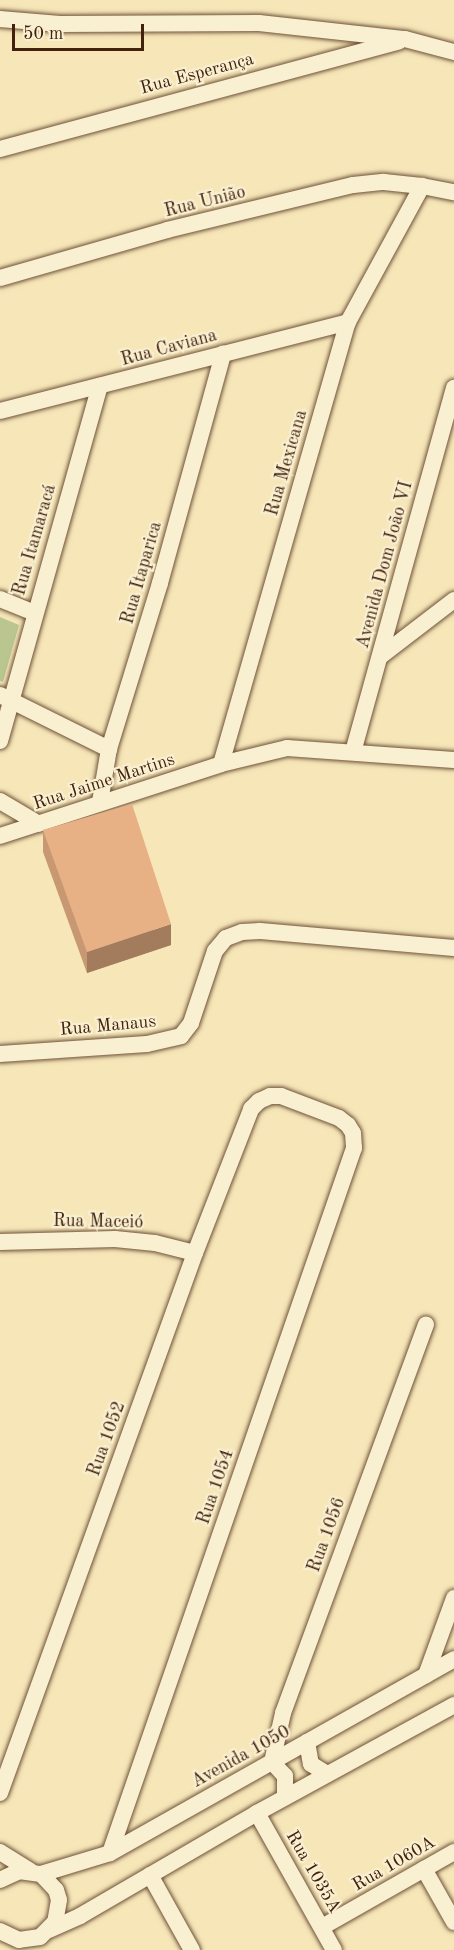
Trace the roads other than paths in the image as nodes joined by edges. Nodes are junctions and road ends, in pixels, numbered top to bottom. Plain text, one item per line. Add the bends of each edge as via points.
1 (0, 19) edge
2 (17, 21) junction
3 (0, 25) edge
4 (405, 39) junction
5 (454, 52) edge
6 (0, 149) edge
7 (422, 186) junction
8 (454, 192) edge
9 (0, 278) edge
10 (348, 322) junction
11 (223, 354) junction
12 (100, 386) junction
13 (454, 387) edge
14 (0, 411) edge
15 (0, 599) edge
16 (454, 600) edge
17 (34, 613) junction
18 (381, 656) junction
19 (7, 698) edge
20 (0, 741) edge
21 (109, 749) junction
22 (353, 752) junction
23 (454, 760) edge
24 (221, 764) junction
25 (0, 801) edge
26 (100, 802) junction
27 (39, 824) junction
28 (0, 836) edge
29 (454, 948) edge
30 (0, 1054) edge
31 (353, 1133) joint
32 (0, 1242) edge
33 (195, 1254) junction
34 (426, 1325) dead end
35 (454, 1598) edge
36 (454, 1659) edge
37 (426, 1675) junction
38 (454, 1705) edge
39 (308, 1742) junction
40 (272, 1761) junction
41 (327, 1774) junction
42 (0, 1793) edge
43 (285, 1797) junction
44 (257, 1813) junction
45 (454, 1851) edge
46 (0, 1852) edge
47 (110, 1853) junction
48 (424, 1869) junction
49 (36, 1872) junction
50 (150, 1875) junction
51 (0, 1880) edge
52 (454, 1922) edge
53 (322, 1928) junction
54 (0, 1930) edge
55 (42, 1939) edge
56 (14, 1950) edge
57 (192, 1950) edge
58 (334, 1950) edge

1 - 2 street
2 - 3 street
2 - 4 street via 259,23
4 - 5 street
4 - 6 street, Rua Esperança
7 - 8 street, Rua União
7 - 9 street, Rua União via 384,182 353,185 167,230
7 - 10 street, Rua Mexicana
10 - 11 street, Rua Caviana
10 - 24 street, Rua Mexicana
11 - 12 street, Rua Caviana
11 - 21 street, Rua Itaparica
12 - 14 street, Rua Caviana
12 - 17 street, Rua Itamaracá
13 - 18 street, Avenida Dom João VI
15 - 17 street
16 - 18 street
17 - 19 street, Rua Itamaracá
18 - 22 street, Avenida Dom João VI
19 - 20 street, Rua Itamaracá
19 - 21 street
21 - 26 street, Rua Itaparica
22 - 23 street, Rua Jaime Martins
22 - 24 street, Rua Jaime Martins via 287,748
24 - 26 street, Rua Jaime Martins
25 - 27 street
26 - 27 street, Rua Jaime Martins
27 - 28 street, Rua Jaime Martins
29 - 30 street, Rua Manaus via 242,932 226,938 214,951 191,1023 181,1036 147,1044
31 - 33 street, Rua 1052 via 339,1118 281,1096 259,1101 251,1109
31 - 47 street, Rua 1054 via 354,1148
32 - 33 street, Rua Maceió via 115,1239 155,1243
33 - 42 street, Rua 1052
34 - 40 street, Rua 1056 via 291,1689
35 - 37 street
36 - 37 street, Avenida 1050
37 - 39 street, Avenida 1050
38 - 41 street
39 - 40 street, Avenida 1050
39 - 41 street via 311,1764
40 - 43 street via 285,1776
40 - 47 street, Avenida 1050
41 - 43 street
43 - 44 street
44 - 50 street
44 - 53 street, Rua 1035A
45 - 48 street, Rua 1060A
46 - 49 street
47 - 49 street, Avenida 1050
48 - 52 street
48 - 53 street, Rua 1060A
49 - 51 street, Avenida 1050 via 8,1874
49 - 55 street via 56,1890 59,1900 59,1911
50 - 55 street
50 - 57 street
53 - 58 street, Rua 1035A
54 - 55 street via 9,1937
55 - 56 street

